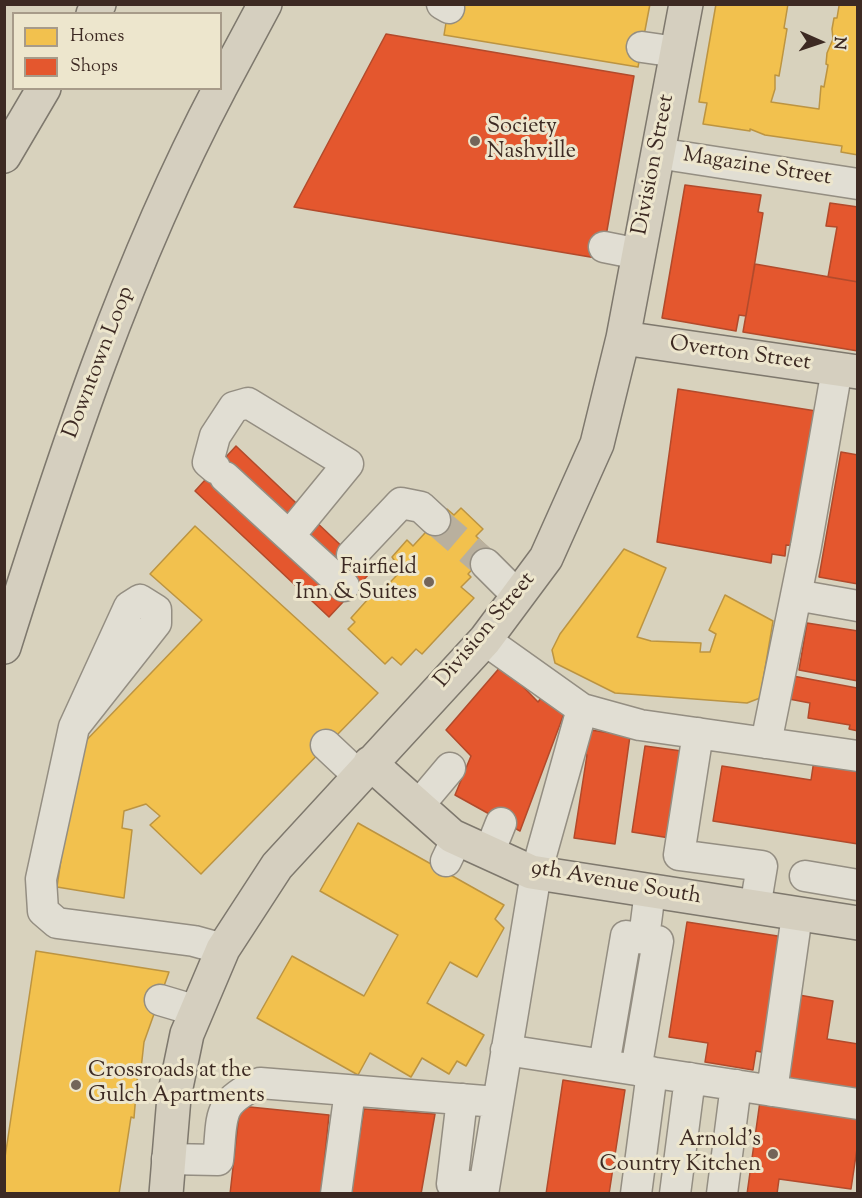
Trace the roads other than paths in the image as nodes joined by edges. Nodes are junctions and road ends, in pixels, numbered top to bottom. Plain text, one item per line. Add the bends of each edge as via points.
1 (265, 4) edge
2 (686, 4) edge
3 (642, 47) dead end
4 (677, 52) junction
5 (222, 84) edge
6 (43, 90) edge
7 (219, 90) edge
8 (657, 153) junction
9 (4, 156) edge
10 (858, 184) edge
11 (604, 247) dead end
12 (639, 254) junction
13 (623, 338) junction
14 (847, 371) edge
15 (435, 519) tunnel mouth
16 (289, 536) junction
17 (352, 555) dead end
18 (486, 564) tunnel mouth
19 (344, 586) dead end
20 (796, 595) junction
21 (518, 596) junction
22 (858, 606) edge
23 (485, 639) junction
24 (4, 647) edge
25 (582, 709) junction
26 (74, 727) dead end
27 (698, 733) junction
28 (766, 743) junction
29 (327, 746) dead end
30 (858, 756) edge
31 (450, 768) dead end
32 (365, 770) junction
33 (418, 806) junction
34 (501, 823) dead end
35 (489, 853) junction
36 (536, 873) junction
37 (805, 876) dead end
38 (854, 884) edge
39 (650, 891) junction
40 (755, 908) junction
41 (797, 915) junction
42 (851, 923) edge
43 (644, 938) junction
44 (223, 949) junction
45 (160, 1000) dead end
46 (197, 1011) junction
47 (506, 1050) junction
48 (604, 1065) junction
49 (644, 1071) junction
50 (690, 1078) junction
51 (736, 1085) junction
52 (350, 1091) junction
53 (772, 1091) junction
54 (858, 1104) edge
55 (460, 1112) junction
56 (495, 1115) junction
57 (167, 1159) junction
58 (451, 1189) edge
59 (483, 1191) edge
60 (166, 1194) edge
61 (336, 1194) edge
62 (636, 1194) edge
63 (675, 1194) edge
64 (722, 1194) edge

1 - 5 main road, Downtown Loop
2 - 4 main road, Division Street
3 - 4 street
4 - 8 main road, Division Street
6 - 9 main road
7 - 24 main road, Downtown Loop via 126,290 61,465
8 - 10 street, Magazine Street
8 - 12 main road, Division Street
11 - 12 street
12 - 13 main road, Division Street
13 - 14 main road, Overton Street
13 - 21 main road, Division Street via 597,444 546,558
14 - 20 street
15 - 17 street via 421,507 401,503
16 - 16 street via 348,464 248,403 234,407 215,435 208,462
16 - 19 street
18 - 21 street
20 - 22 street
20 - 28 street
21 - 23 main road, Division Street
23 - 25 street
23 - 32 main road, Division Street
25 - 27 street via 640,725
25 - 36 street
26 - 44 street via 41,879 43,911 57,923 194,941
27 - 28 street
27 - 40 street via 679,855 762,866
28 - 30 street
29 - 32 street
31 - 33 street
32 - 33 main road, 9th Avenue South
32 - 44 main road, Division Street via 277,866
33 - 35 main road, 9th Avenue South via 452,850
34 - 35 street
35 - 36 main road, 9th Avenue South
36 - 39 main road, 9th Avenue South
36 - 47 street
37 - 38 street
38 - 42 street
39 - 40 main road, 9th Avenue South
39 - 43 street
40 - 41 main road, 9th Avenue South
41 - 42 main road, 9th Avenue South
41 - 53 street
43 - 48 street via 626,936
43 - 49 street via 658,941
44 - 46 main road, Division Street
45 - 46 street
46 - 57 main road, Division Street via 187,1034 174,1097
47 - 48 street
47 - 56 street
48 - 49 street
49 - 50 street
49 - 62 street
50 - 51 street
50 - 63 street
51 - 53 street
51 - 64 street
52 - 55 street
52 - 57 street via 260,1083 237,1093 224,1110 218,1160
52 - 61 street
53 - 54 street
55 - 56 street
55 - 58 street
56 - 59 street
57 - 60 main road, Division Street
58 - 59 street

